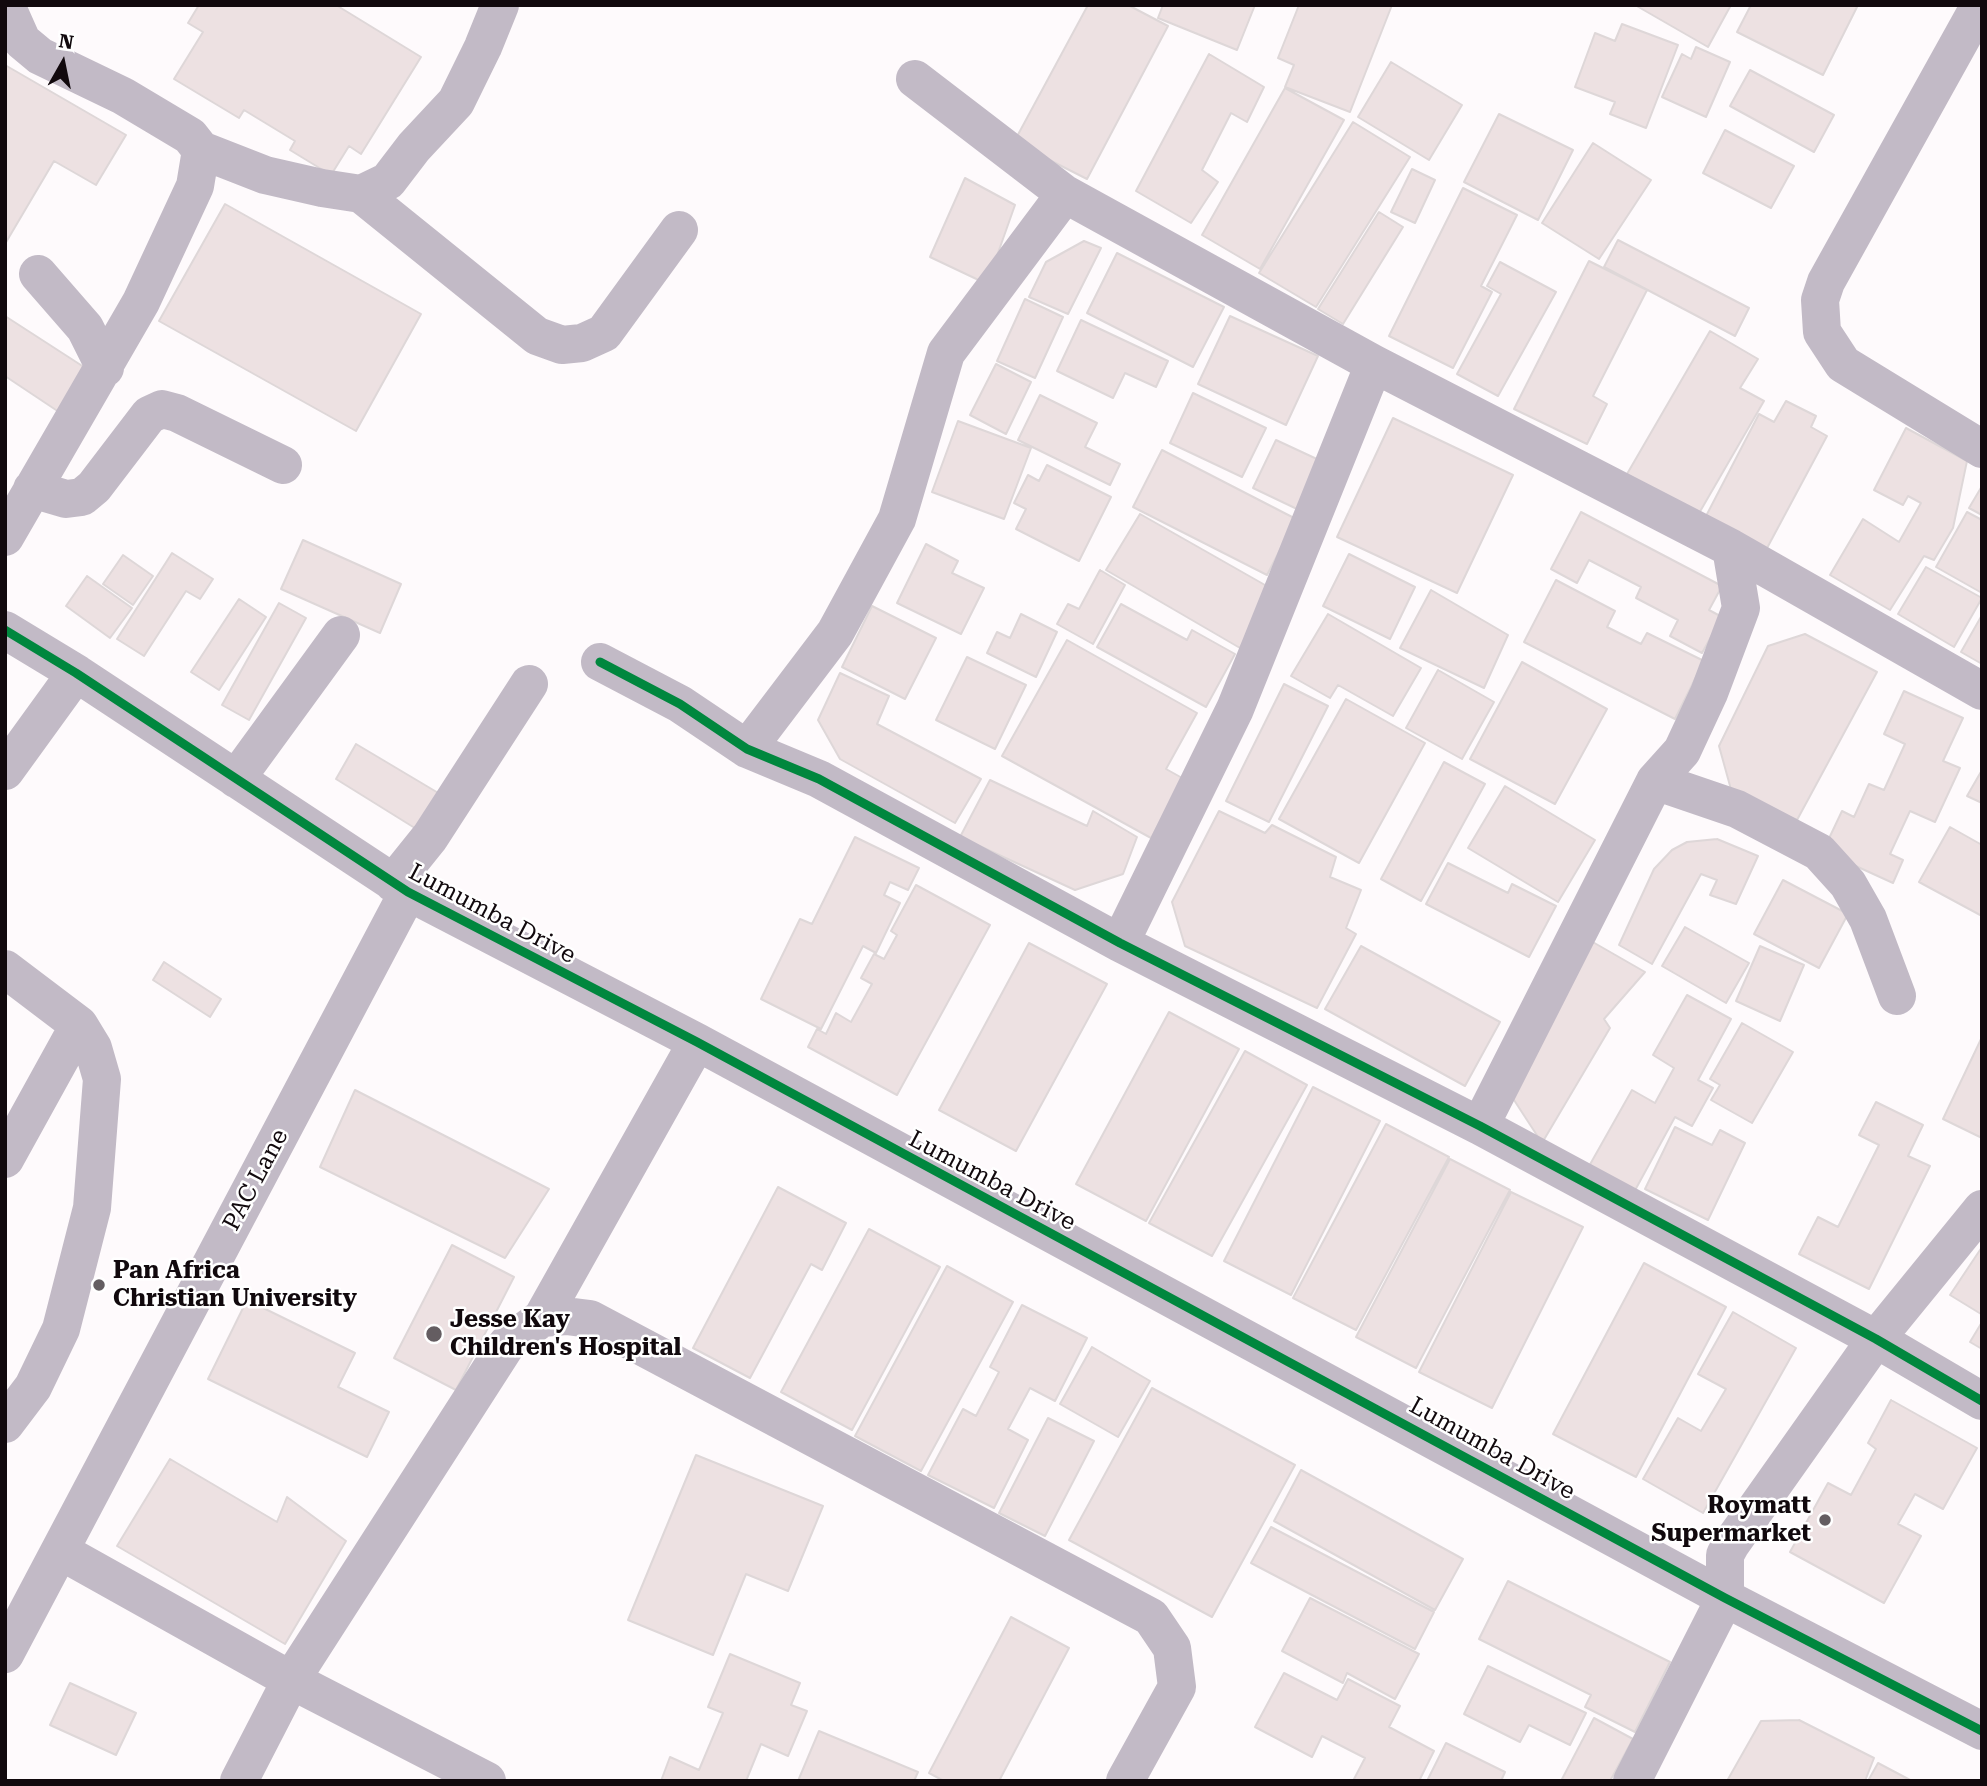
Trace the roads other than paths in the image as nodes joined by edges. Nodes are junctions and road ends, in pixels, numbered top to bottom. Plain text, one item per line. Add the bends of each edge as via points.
1 (6, 5) edge
2 (499, 5) edge
3 (1980, 5) edge
4 (915, 79) dead end
5 (201, 150) junction
6 (361, 194) junction
7 (1065, 194) junction
8 (679, 230) dead end
9 (38, 274) dead end
10 (1374, 363) junction
11 (105, 368) junction
12 (1982, 449) edge
13 (283, 465) dead end
14 (32, 489) junction
15 (5, 537) edge
16 (1731, 548) junction
17 (5, 630) edge
18 (341, 635) dead end
19 (600, 662) dead end
20 (76, 673) junction
21 (530, 684) dead end
22 (1982, 691) edge
23 (747, 749) junction
24 (5, 771) edge
25 (236, 779) junction
26 (1655, 781) junction
27 (400, 887) junction
28 (1120, 943) junction
29 (5, 969) edge
30 (1897, 996) dead end
31 (79, 1025) junction
32 (697, 1042) junction
33 (1480, 1126) junction
34 (5, 1158) edge
35 (1982, 1209) edge
36 (542, 1318) junction
37 (1875, 1339) junction
38 (1982, 1401) edge
39 (5, 1424) edge
40 (62, 1552) junction
41 (1725, 1598) junction
42 (5, 1654) edge
43 (291, 1680) junction
44 (1982, 1731) edge
45 (239, 1781) edge
46 (487, 1781) edge
47 (1125, 1781) edge
48 (1632, 1781) edge

1 - 5 street via 22,41 40,56 123,96 190,136
2 - 6 street via 456,102 388,181
3 - 12 street via 1820,300 1822,332 1843,365
4 - 7 street
5 - 6 street via 265,175
5 - 11 street via 195,186
6 - 8 street via 537,336 562,345 582,343 604,333
7 - 10 street
7 - 23 street via 946,353 897,519 835,633
9 - 11 street via 85,328
10 - 16 street
10 - 28 street via 1236,709
11 - 14 street
13 - 14 street via 162,409 149,415 82,497 66,499
14 - 15 street
16 - 22 street
16 - 26 street via 1741,608 1682,751
17 - 20 street, Lumumba Drive
18 - 25 street
19 - 23 street via 680,704
20 - 24 street
20 - 25 street, Lumumba Drive
21 - 27 street, PAC Lane
23 - 28 street via 819,779
25 - 27 street, Lumumba Drive
26 - 30 street via 1737,809 1819,852 1848,884 1868,919
26 - 33 street
27 - 32 street, Lumumba Drive
27 - 40 street, PAC Lane
28 - 33 street
29 - 31 street
31 - 34 street
31 - 39 street via 93,1048 102,1079 92,1208 61,1329 33,1387
32 - 36 street
32 - 41 street, Lumumba Drive
33 - 37 street
35 - 37 street
36 - 43 street via 507,1345
36 - 47 street via 590,1319 1151,1617 1172,1648 1177,1688
37 - 38 street
37 - 41 street via 1731,1544 1725,1555
40 - 42 street, PAC Lane
40 - 43 street
41 - 44 street, Lumumba Drive
41 - 48 street
43 - 45 street
43 - 46 street

